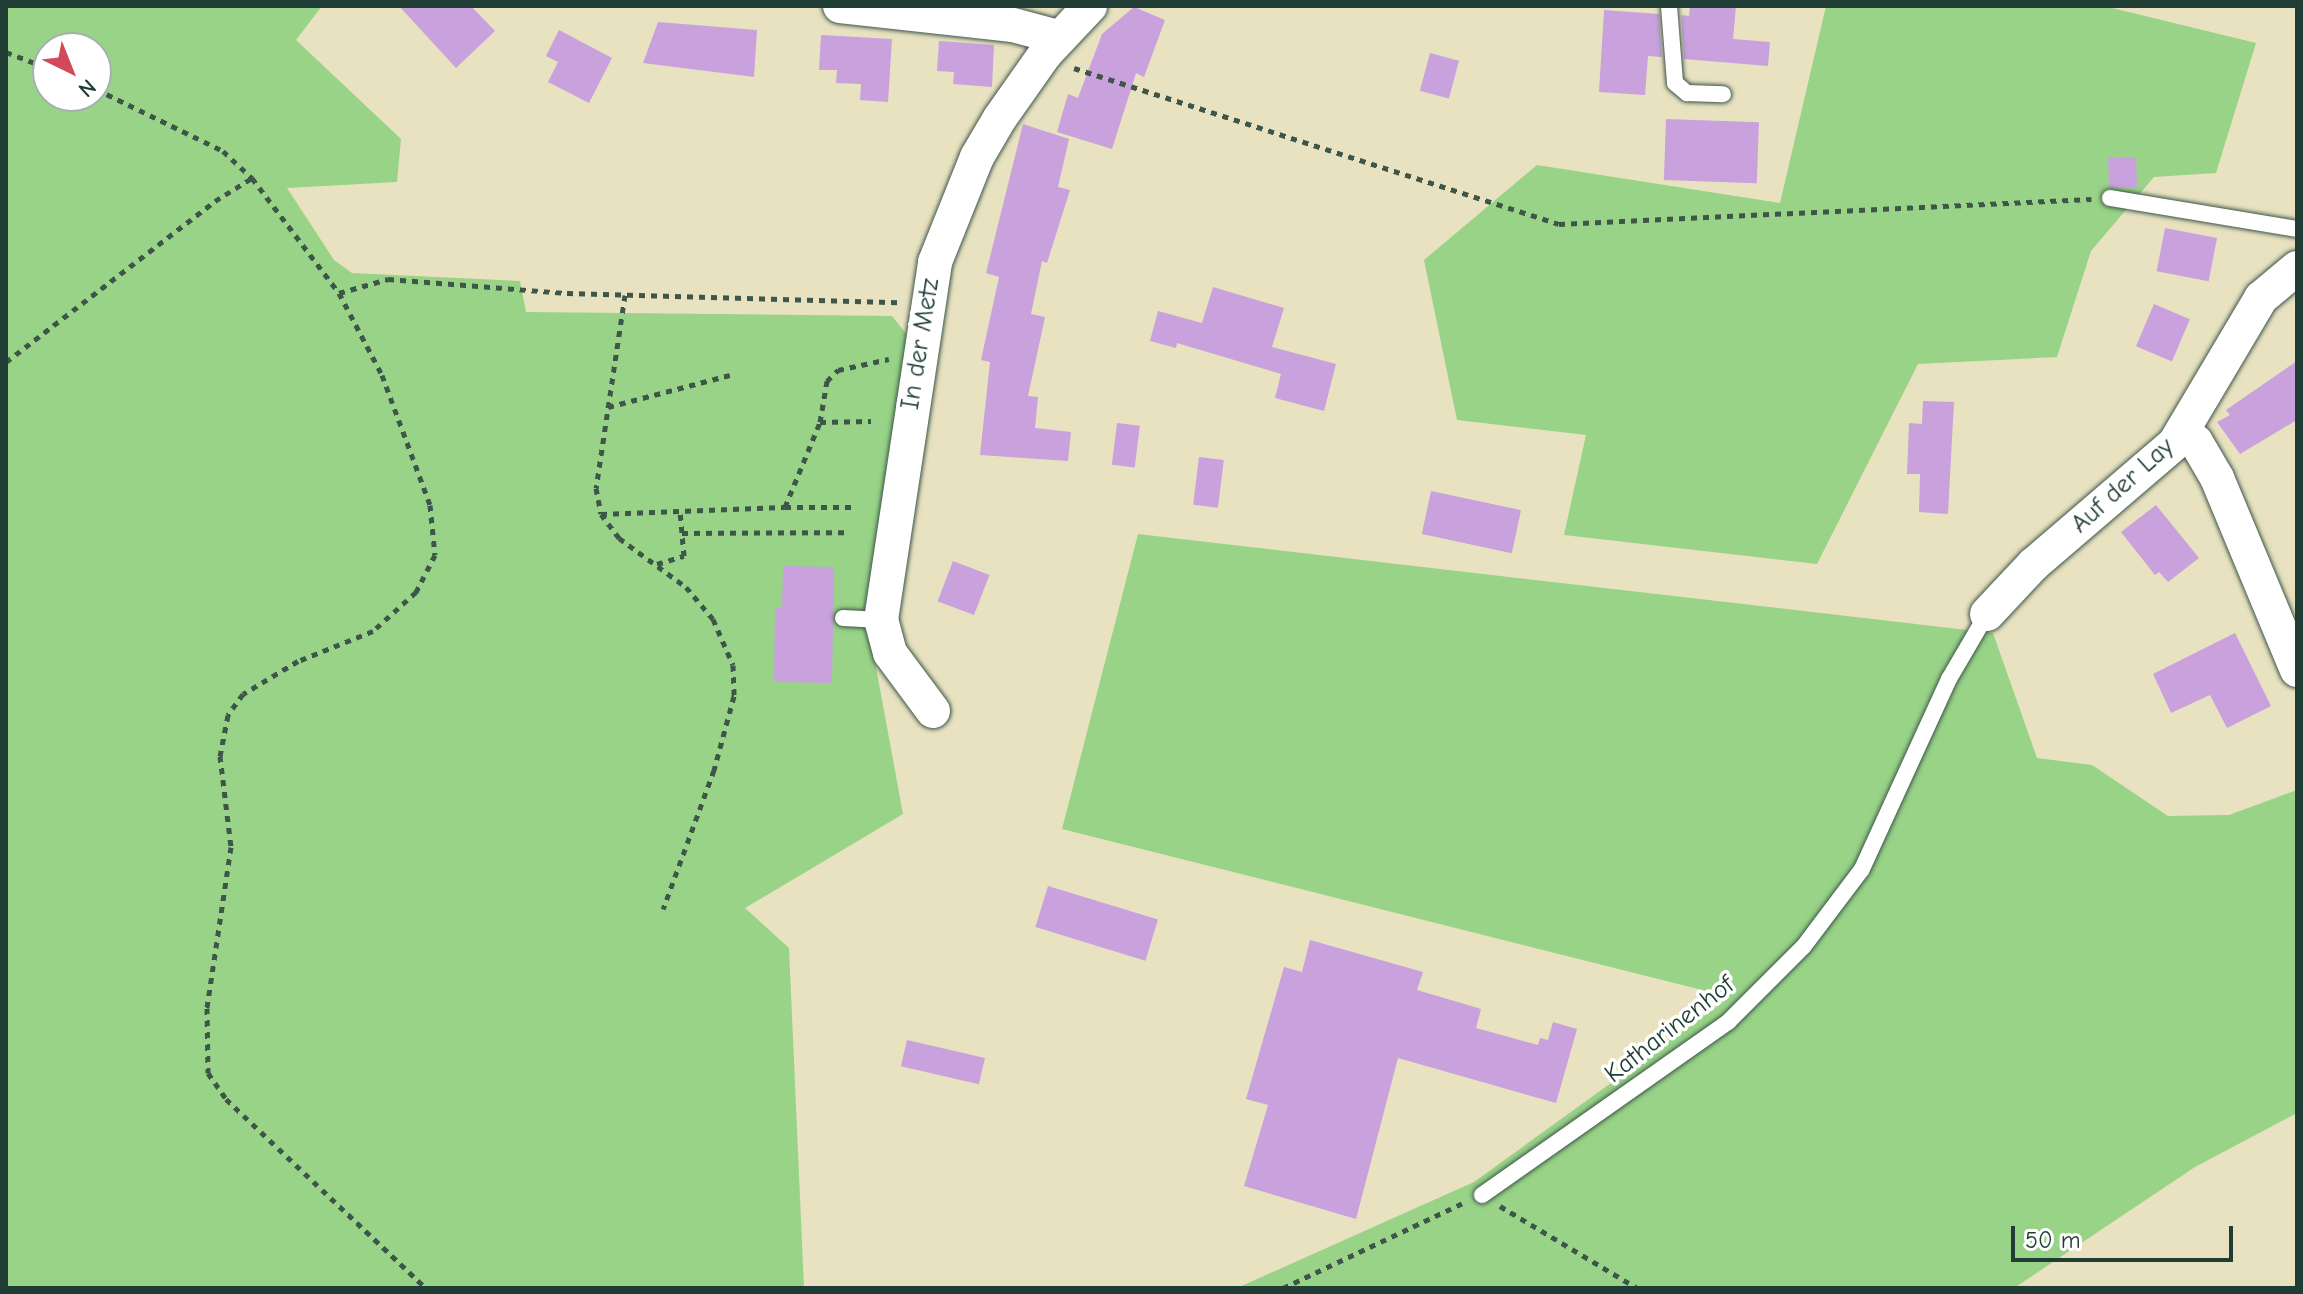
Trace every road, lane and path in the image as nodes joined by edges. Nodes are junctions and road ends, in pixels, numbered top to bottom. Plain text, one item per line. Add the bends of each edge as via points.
1 (840, 6) edge
2 (1090, 6) edge
3 (1669, 6) edge
4 (1051, 46) junction
5 (6, 52) edge
6 (32, 62) edge
7 (1723, 94) dead end
8 (112, 97) edge
9 (252, 178) junction
10 (2110, 198) joint
11 (2297, 229) edge
12 (2297, 268) edge
13 (339, 293) junction
14 (625, 295) junction
15 (926, 302) junction
16 (918, 356) junction
17 (6, 362) edge
18 (730, 375) dead end
19 (608, 407) junction
20 (871, 421) dead end
21 (820, 422) junction
22 (2183, 430) junction
23 (785, 507) junction
24 (852, 507) dead end
25 (680, 511) junction
26 (601, 514) junction
27 (847, 532) dead end
28 (682, 533) junction
29 (656, 564) junction
30 (1987, 614) joint
31 (843, 618) dead end
32 (881, 620) junction
33 (2297, 670) edge
34 (933, 711) dead end
35 (663, 909) dead end
36 (1482, 1195) junction
37 (426, 1288) edge
38 (1283, 1288) edge
39 (1637, 1288) edge

1 - 4 street via 1013,25
2 - 4 street, In der Metz
3 - 7 lane via 1675,83 1687,93
4 - 10 path via 1093,78 1559,224
4 - 15 street, In der Metz via 977,157 953,209
5 - 6 path
8 - 9 path via 223,151
9 - 13 path
9 - 17 path
10 - 11 lane
12 - 22 street, Auf der Lay via 2261,298
13 - 14 path via 388,279
13 - 37 path via 382,375 430,505 435,555 416,592 373,631 298,661 243,694 228,715 220,756 231,847 207,1008 208,1073 226,1099
14 - 15 path
14 - 19 path
15 - 16 street, In der Metz
16 - 21 path via 838,370 827,381
16 - 32 street, In der Metz
18 - 19 path
19 - 26 path via 596,488
20 - 21 path
21 - 23 path
22 - 30 street, Auf der Lay
22 - 33 street via 2217,478 2274,604
23 - 24 path
23 - 25 path
25 - 26 path
25 - 28 path
26 - 29 path via 619,538
27 - 28 path
28 - 29 path via 684,556
29 - 35 path via 686,587 713,619 733,665 734,696
30 - 36 lane, Katharinenhof via 1949,679 1862,869 1804,946 1728,1022
31 - 32 lane
32 - 34 street, In der Metz via 890,653
36 - 38 path via 1375,1240
36 - 39 path

